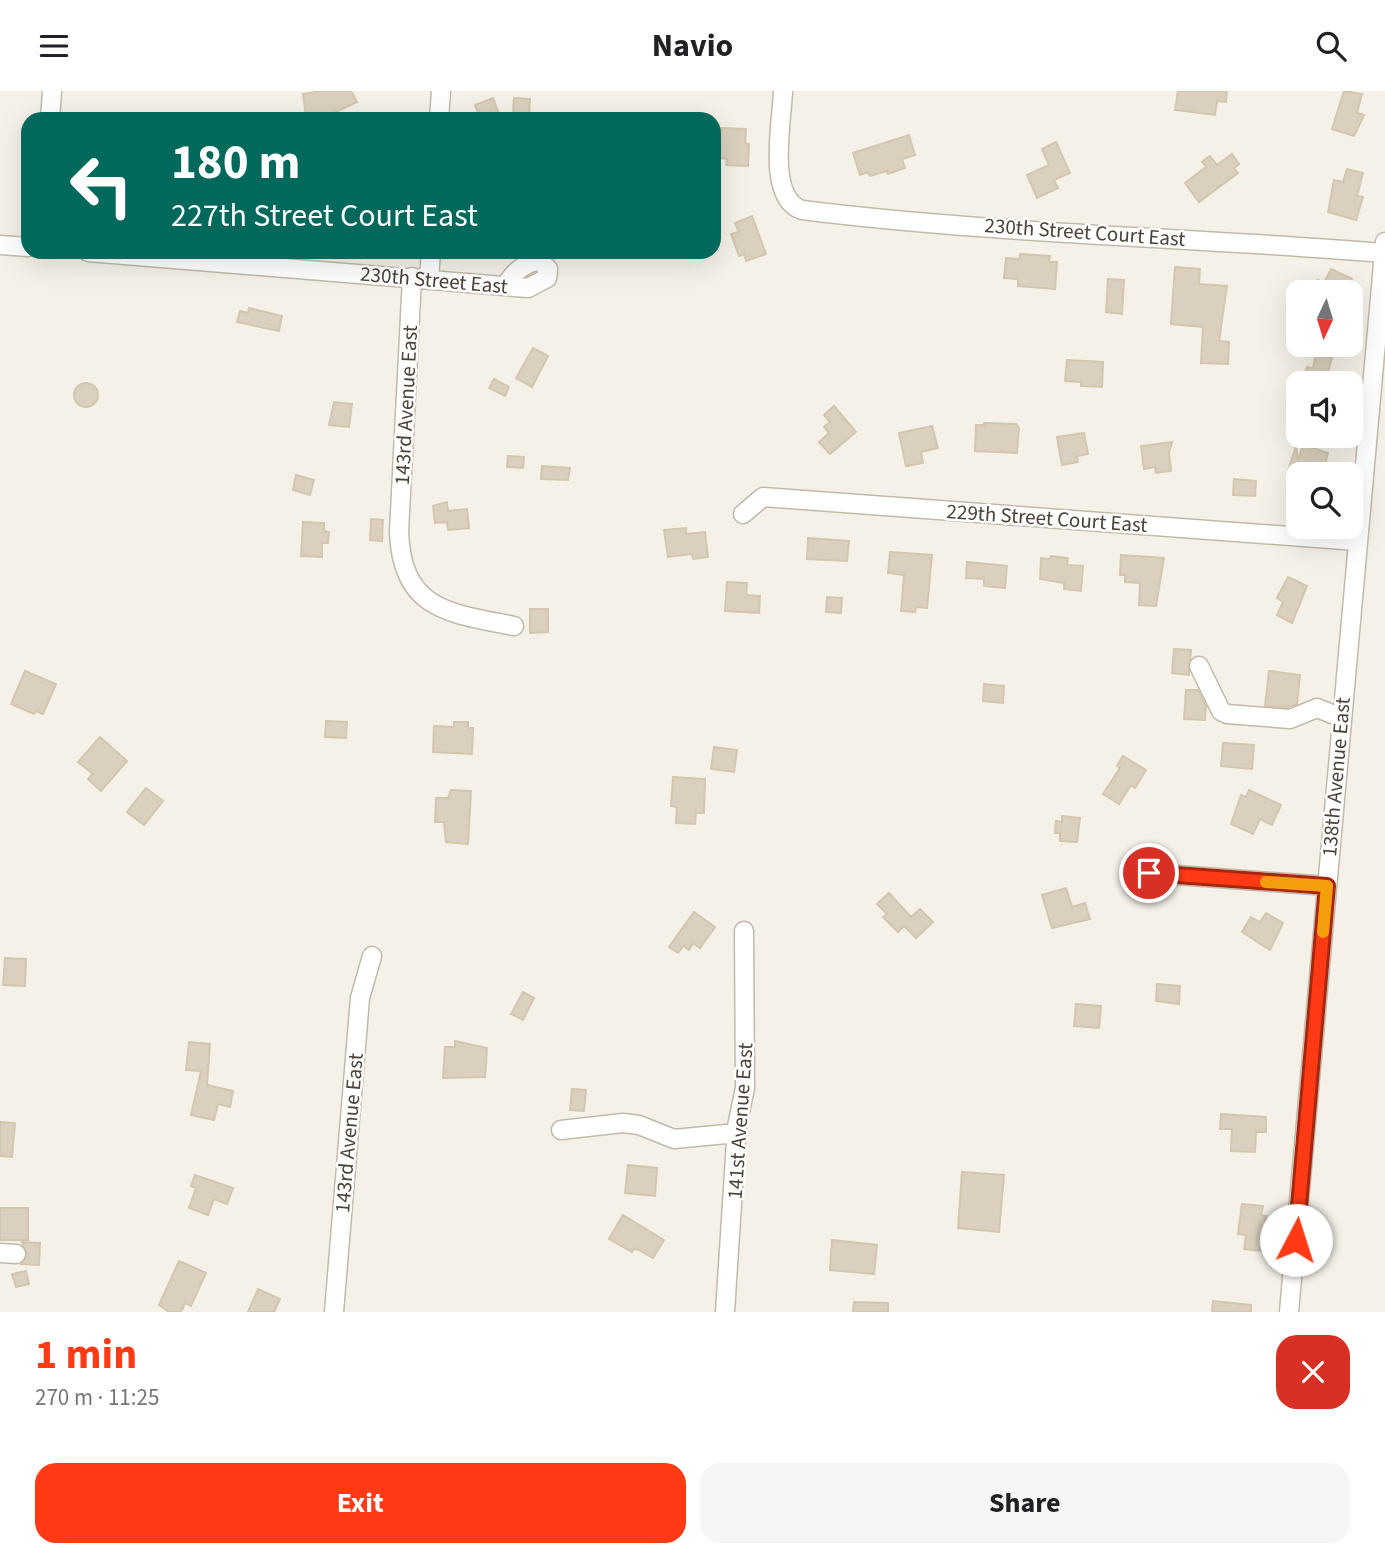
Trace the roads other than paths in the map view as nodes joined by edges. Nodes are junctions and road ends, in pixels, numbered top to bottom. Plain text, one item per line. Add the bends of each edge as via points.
1 (52, 91) edge
2 (441, 91) edge
3 (783, 91) edge
4 (50, 112) edge
5 (440, 112) edge
6 (0, 246) edge
7 (21, 247) edge
8 (1385, 247) edge
9 (178, 259) edge
10 (428, 259) edge
11 (421, 278) junction
12 (505, 286) junction
13 (743, 514) dead end
14 (1357, 541) junction
15 (514, 626) dead end
16 (1199, 666) dead end
17 (1342, 718) junction
18 (1149, 873) dead end
19 (1327, 886) junction
20 (744, 931) dead end
21 (372, 956) dead end
22 (561, 1131) dead end
23 (737, 1133) junction
24 (334, 1312) edge
25 (725, 1312) edge
26 (1289, 1312) edge

1 - 4 street
2 - 5 street
3 - 8 street, 230th Street Court East via 779,182 788,203 813,211 960,224
6 - 7 street
8 - 14 street, 138th Avenue East
9 - 11 street, 230th Street East
10 - 11 street, 143rd Avenue East
11 - 12 street, 230th Street East
11 - 15 street, 143rd Avenue East via 399,532 406,574 423,598 453,614
12 - 12 street, 230th Street East via 528,288 547,278 548,269 544,262 529,263
13 - 14 street, 229th Street Court East via 764,497
14 - 17 street, 138th Avenue East
16 - 17 street via 1221,711 1227,714 1290,719 1317,708
17 - 19 street, 138th Avenue East
18 - 19 street
19 - 26 street, 138th Avenue East
20 - 23 street, 141st Avenue East via 745,1088
21 - 24 street, 143rd Avenue East via 360,998
22 - 23 street via 623,1123 687,1140
23 - 25 street, 141st Avenue East

